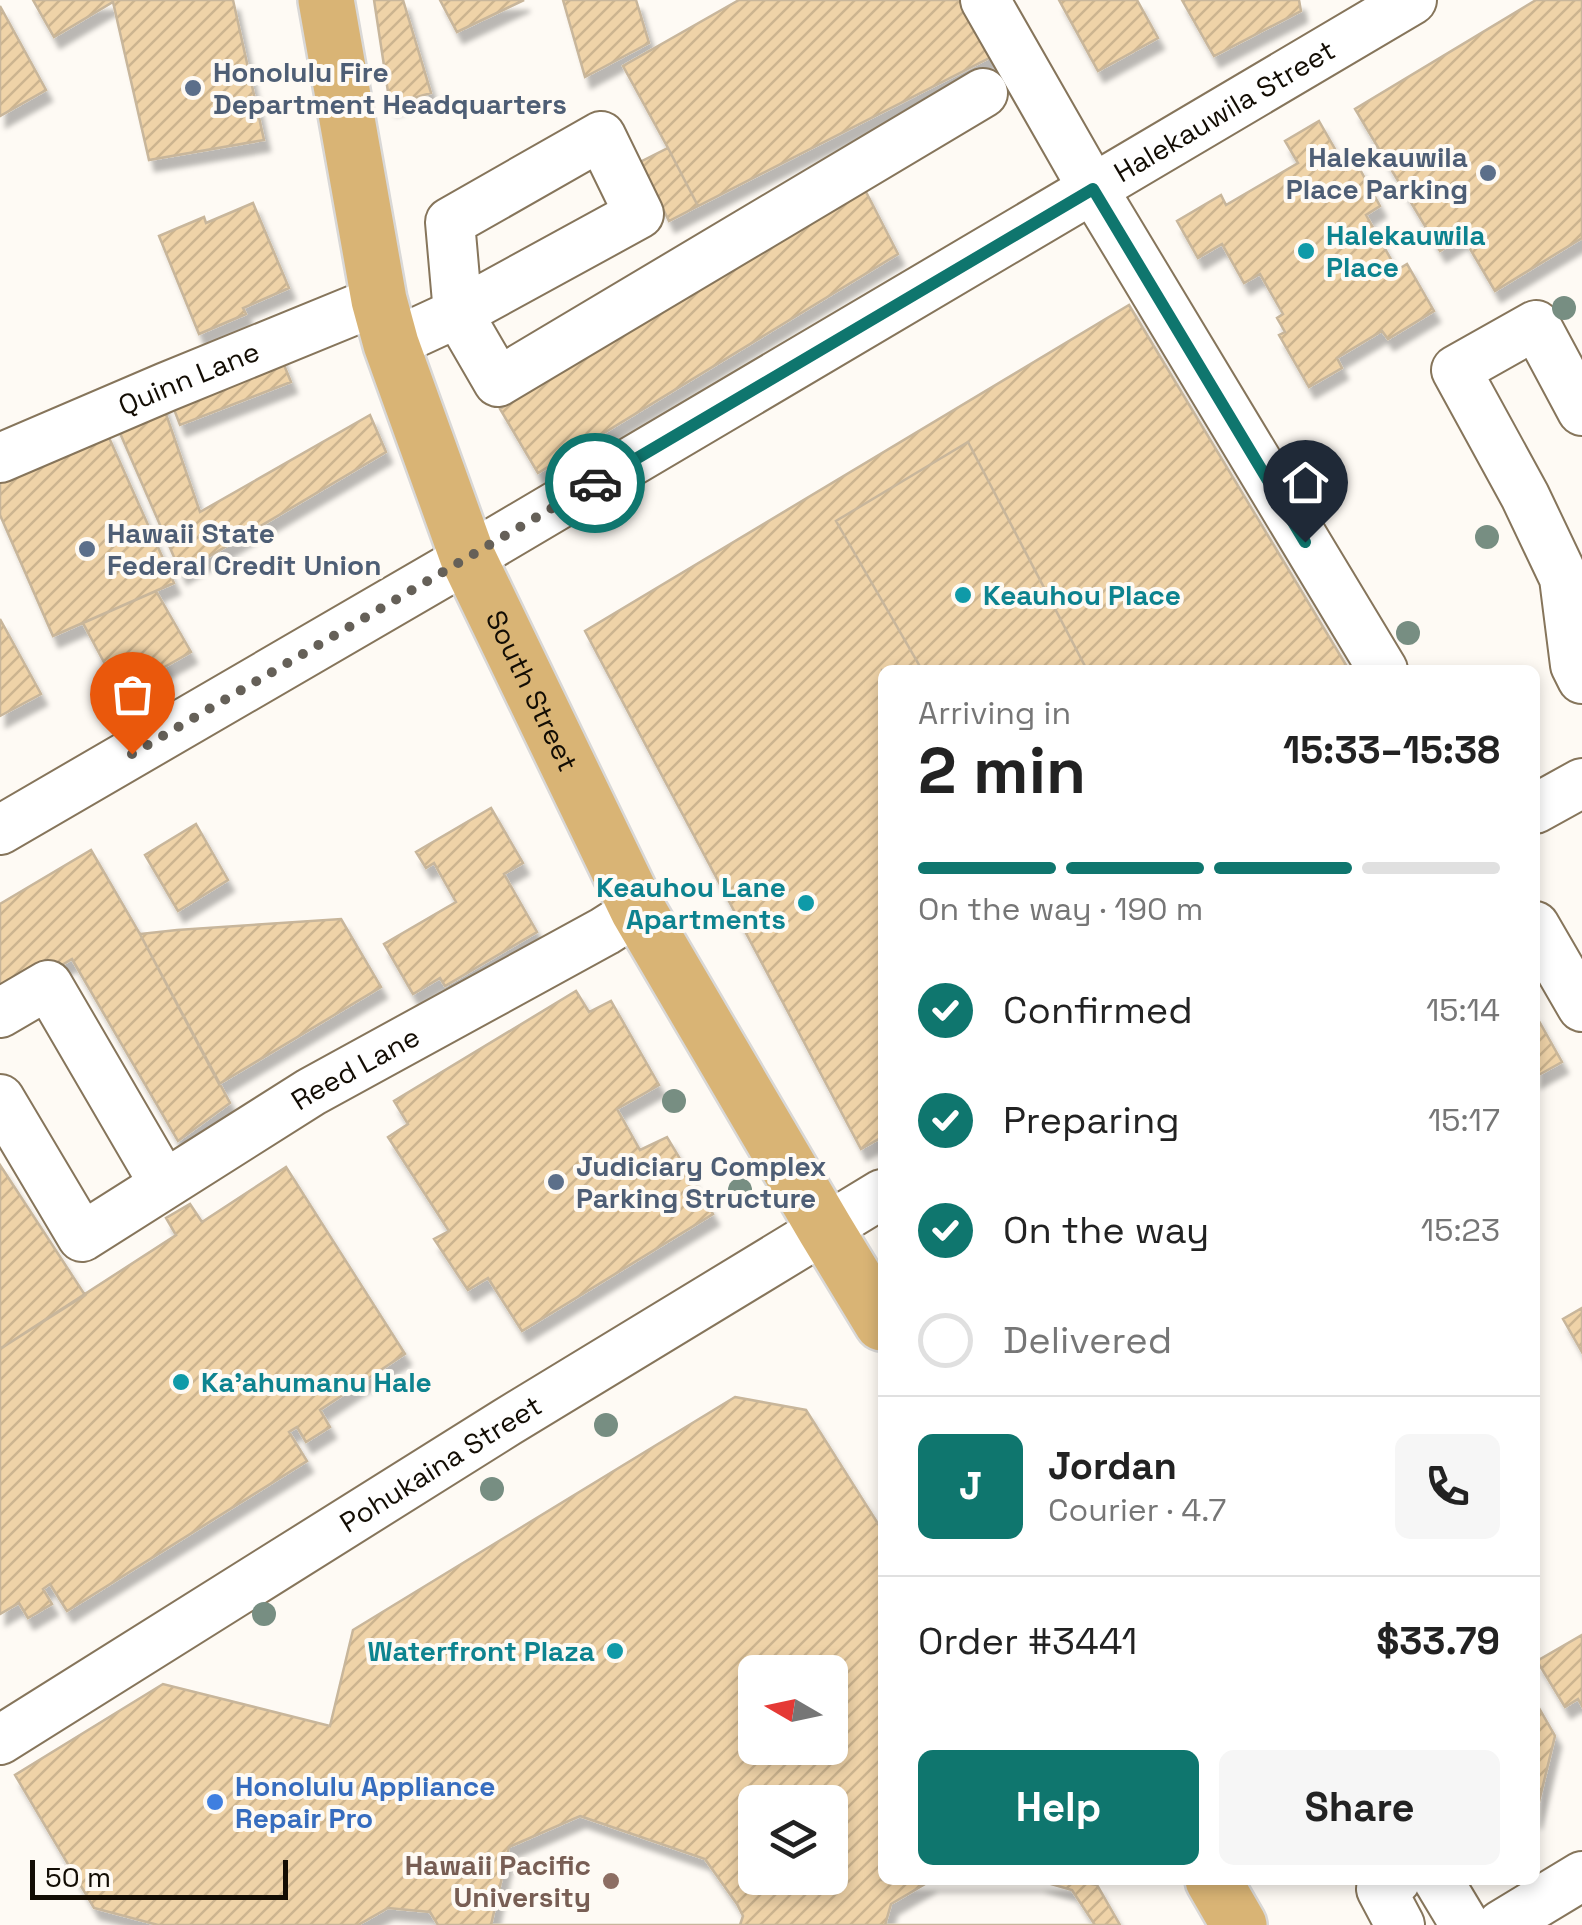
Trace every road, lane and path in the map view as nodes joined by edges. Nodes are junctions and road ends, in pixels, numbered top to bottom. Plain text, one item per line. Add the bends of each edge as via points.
1 (326, 0) edge
2 (985, 0) edge
3 (1412, 0) edge
4 (982, 93) dead end
5 (1093, 189) junction
6 (639, 214) junction
7 (672, 278) junction
8 (458, 313) junction
9 (385, 322) junction
10 (1582, 411) edge
11 (0, 458) edge
12 (468, 558) junction
13 (1573, 569) edge
14 (1379, 665) edge
15 (1580, 669) edge
16 (1582, 782) edge
17 (1540, 805) edge
18 (0, 830) edge
19 (638, 910) junction
20 (1540, 935) edge
21 (1582, 1006) edge
22 (0, 1014) edge
23 (0, 1098) edge
24 (164, 1184) junction
25 (878, 1196) edge
26 (824, 1229) junction
27 (878, 1316) edge
28 (0, 1740) edge
29 (1582, 1876) edge
30 (1216, 1885) edge
31 (1388, 1885) edge
32 (1441, 1885) edge
33 (1240, 1925) edge
34 (1400, 1925) edge
35 (1466, 1925) edge
36 (1501, 1925) edge

1 - 9 main road, South Street
2 - 5 street
3 - 5 street, Halekauwila Street
4 - 7 street
5 - 12 street, Halekauwila Street
5 - 14 street
6 - 7 street
6 - 8 street, Quinn Lane
6 - 8 street via 601,136 450,222
7 - 8 street via 498,382
8 - 9 street, Quinn Lane
9 - 11 street, Quinn Lane via 166,387
9 - 12 main road, South Street
10 - 13 street via 1536,326 1456,370
12 - 18 street, Halekauwila Street
12 - 19 main road, South Street
13 - 15 street
16 - 17 street
19 - 24 street, Reed Lane via 312,1092
19 - 26 main road, South Street
20 - 21 street
22 - 24 street via 48,985
23 - 24 street, Reed Lane via 82,1237
25 - 26 street, Pohukaina Street
26 - 27 main road, South Street
26 - 28 street, Pohukaina Street
29 - 36 street
30 - 33 main road
31 - 34 street via 1381,1889
32 - 35 street

